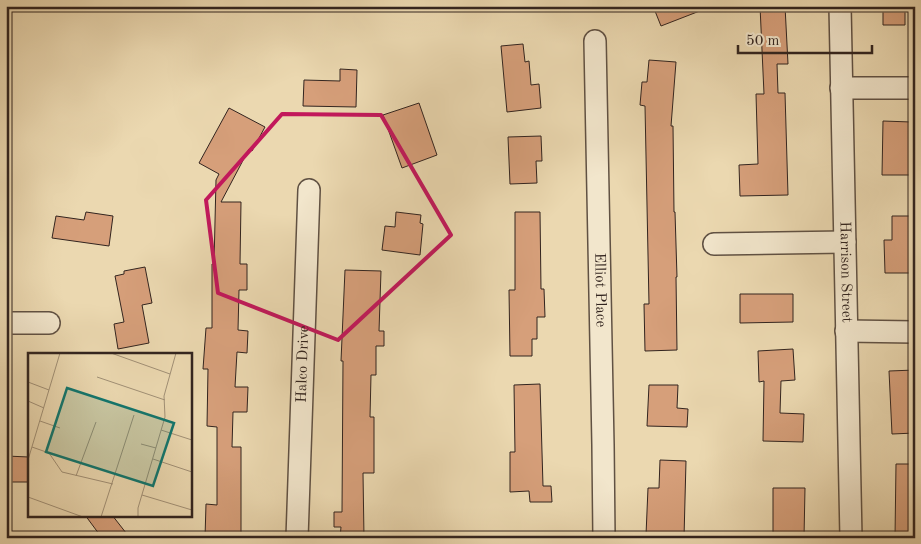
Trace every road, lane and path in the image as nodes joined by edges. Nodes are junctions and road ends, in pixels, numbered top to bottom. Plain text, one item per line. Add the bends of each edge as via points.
1 (840, 6) edge
2 (595, 41) dead end
3 (841, 88) junction
4 (915, 88) edge
5 (309, 190) dead end
6 (844, 242) junction
7 (714, 244) dead end
8 (6, 323) edge
9 (49, 323) dead end
10 (846, 331) junction
11 (915, 332) edge
12 (297, 538) edge
13 (604, 538) edge
14 (850, 538) edge

1 - 3 street, Harrison Street
2 - 13 street, Elliot Place
3 - 4 street
3 - 6 street, Harrison Street
5 - 12 street, Halco Drive
6 - 7 street
6 - 10 street, Harrison Street
8 - 9 street
10 - 11 street
10 - 14 street, Harrison Street

